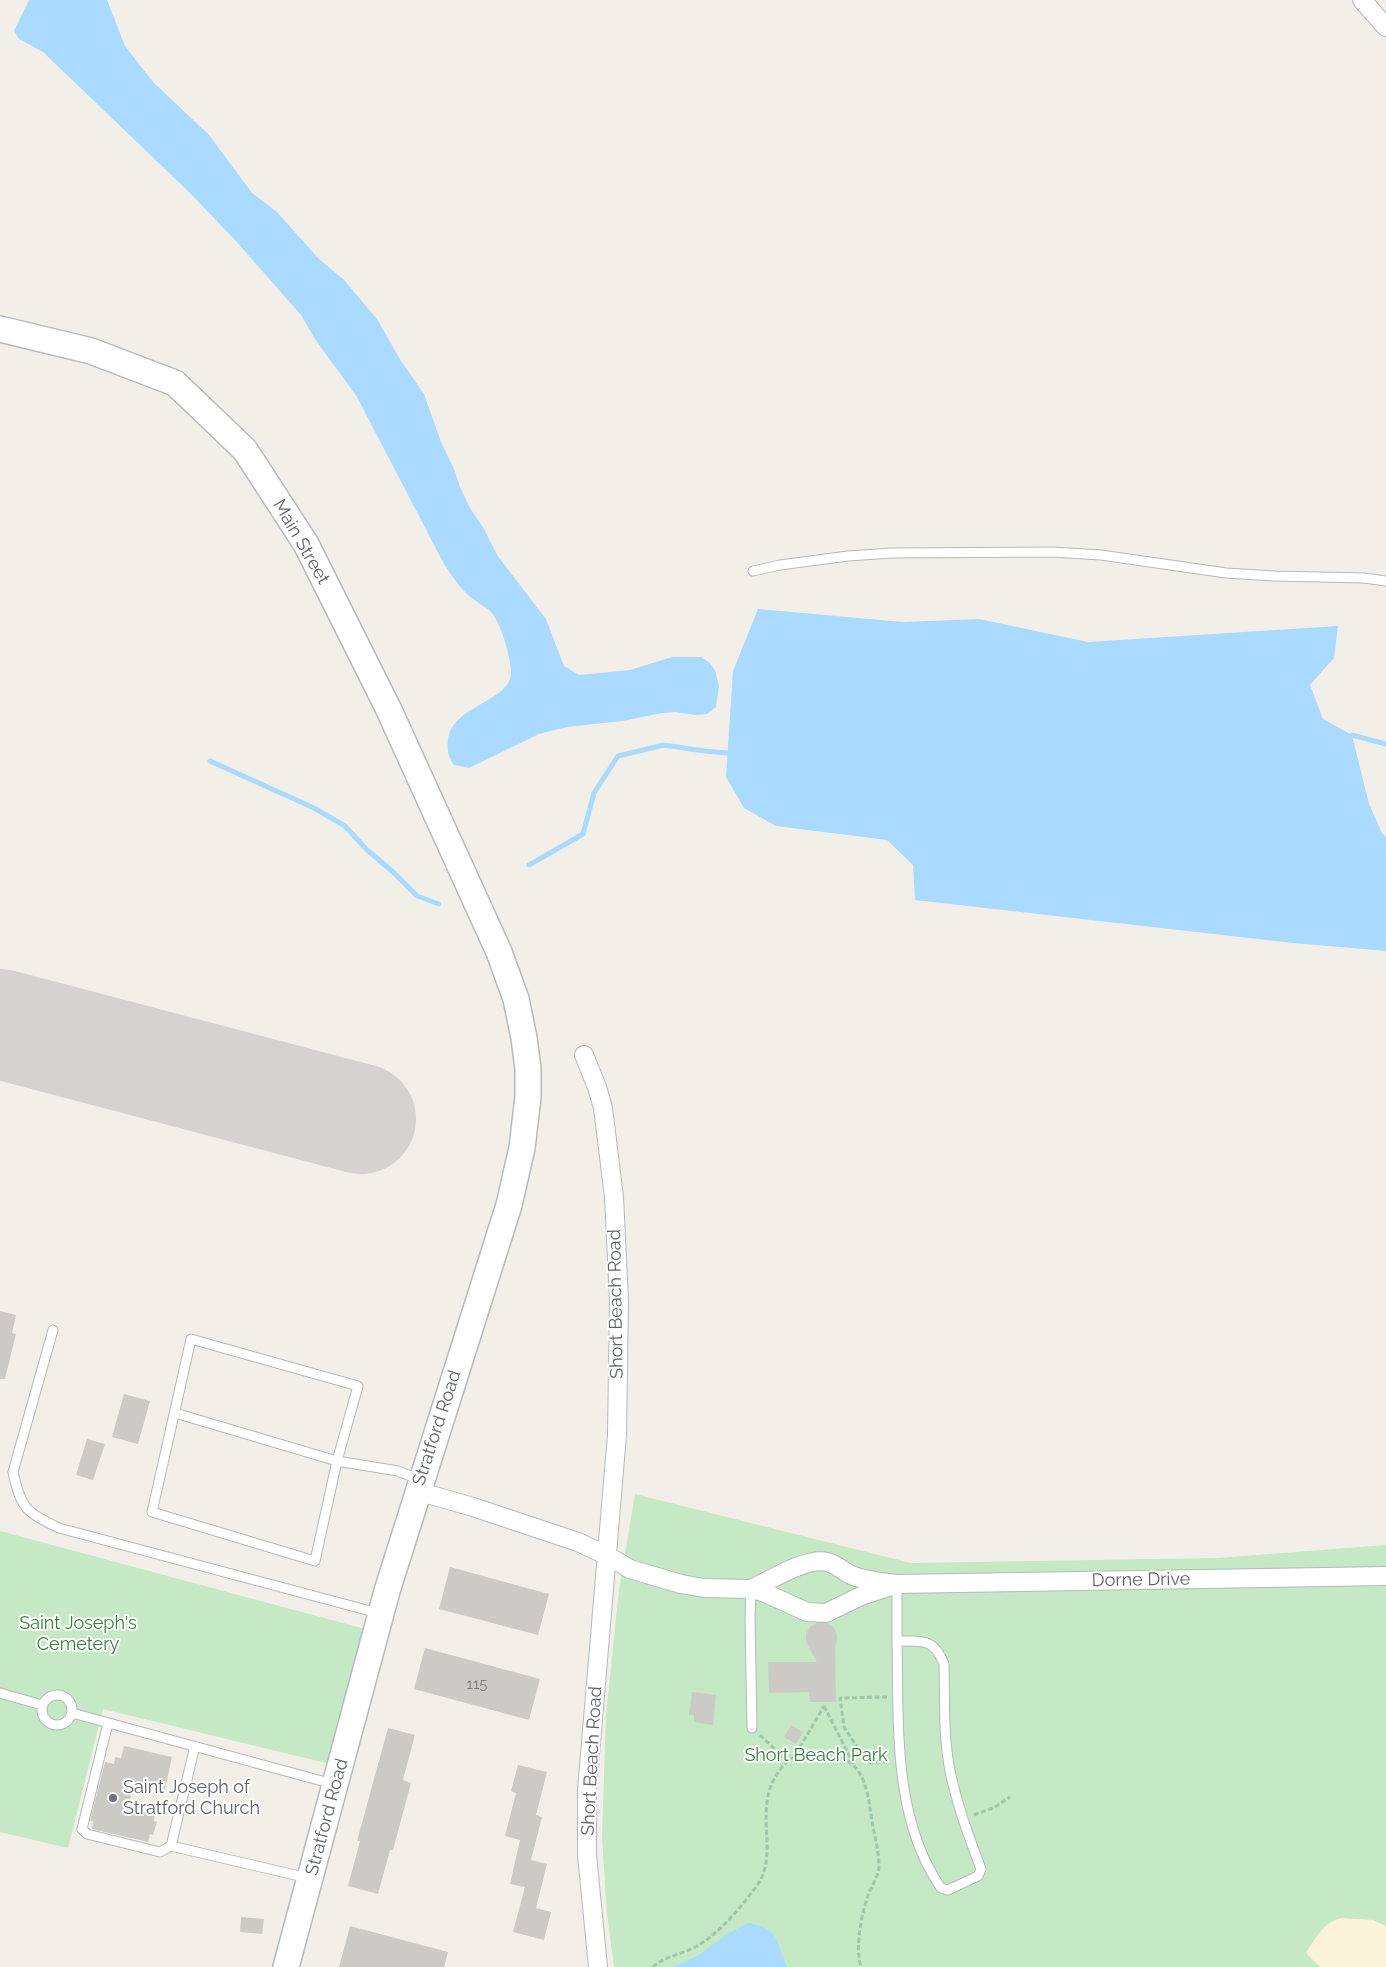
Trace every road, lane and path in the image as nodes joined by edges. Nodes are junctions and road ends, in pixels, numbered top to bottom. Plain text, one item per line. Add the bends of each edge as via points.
1 (1362, 0) edge
2 (1386, 27) edge
3 (0, 329) edge
4 (753, 571) dead end
5 (1386, 581) edge
6 (472, 890) joint
7 (584, 1056) dead end
8 (52, 1330) dead end
9 (175, 1413) junction
10 (337, 1461) junction
11 (419, 1486) junction
12 (608, 1556) junction
13 (1386, 1576) edge
14 (896, 1584) junction
15 (752, 1589) junction
16 (381, 1614) junction
17 (897, 1641) junction
18 (0, 1693) edge
19 (898, 1697) junction
20 (42, 1705) junction
21 (72, 1713) junction
22 (108, 1722) junction
23 (752, 1728) joint
24 (195, 1746) junction
25 (799, 1755) junction
26 (901, 1760) junction
27 (788, 1762) junction
28 (854, 1766) junction
29 (336, 1785) junction
30 (1010, 1796) dead end
31 (962, 1820) junction
32 (171, 1846) junction
33 (310, 1878) junction
34 (290, 1966) edge
35 (598, 1967) edge
36 (653, 1967) edge
37 (861, 1967) edge

1 - 2 street
3 - 6 main road, Main Street via 91,351 175,383 245,450 306,544 389,710
4 - 5 lane via 892,553 1052,552 1101,555 1226,573
6 - 11 main road, Stratford Road via 516,999 528,1069 526,1119 509,1205
7 - 12 street, Short Beach Road via 603,1108 614,1197 620,1301 617,1435
8 - 16 lane via 13,1472 18,1494 32,1514 59,1528
9 - 10 lane
9 - 10 lane via 191,1339 358,1386
9 - 10 lane via 152,1512 315,1561
10 - 11 lane via 398,1471
11 - 12 street via 578,1542
11 - 16 main road, Stratford Road
12 - 15 street, Dorne Drive via 630,1569 681,1584
12 - 35 street, Short Beach Road via 586,1818
13 - 14 street, Dorne Drive
14 - 15 street, Dorne Drive via 851,1575 828,1562 814,1561
14 - 15 street, Dorne Drive via 832,1611 819,1613 800,1610 772,1595
14 - 17 lane
15 - 23 lane
16 - 29 main road, Stratford Road
17 - 19 lane
17 - 31 lane via 928,1642 940,1653 944,1664 946,1745
18 - 20 lane
19 - 26 lane
19 - 26 path via 840,1698 844,1728 868,1763
20 - 21 lane via 50,1696 60,1694 71,1704
20 - 21 lane via 43,1717 51,1724 66,1722
21 - 22 lane
22 - 24 lane
22 - 32 lane via 82,1829 87,1834 160,1852
23 - 27 path
24 - 29 lane
24 - 32 lane
25 - 27 path
25 - 28 path via 824,1754 844,1759
25 - 28 path via 800,1747 824,1706
26 - 31 lane via 913,1831 921,1854 942,1888 948,1890 978,1876 981,1869
27 - 36 path via 775,1776 765,1804 765,1867 757,1886 719,1930 705,1941
28 - 37 path via 864,1779 869,1794 879,1856 879,1874 868,1896 861,1924 858,1953
29 - 33 main road, Stratford Road
30 - 31 path via 995,1807
32 - 33 lane
33 - 34 main road, Stratford Road

